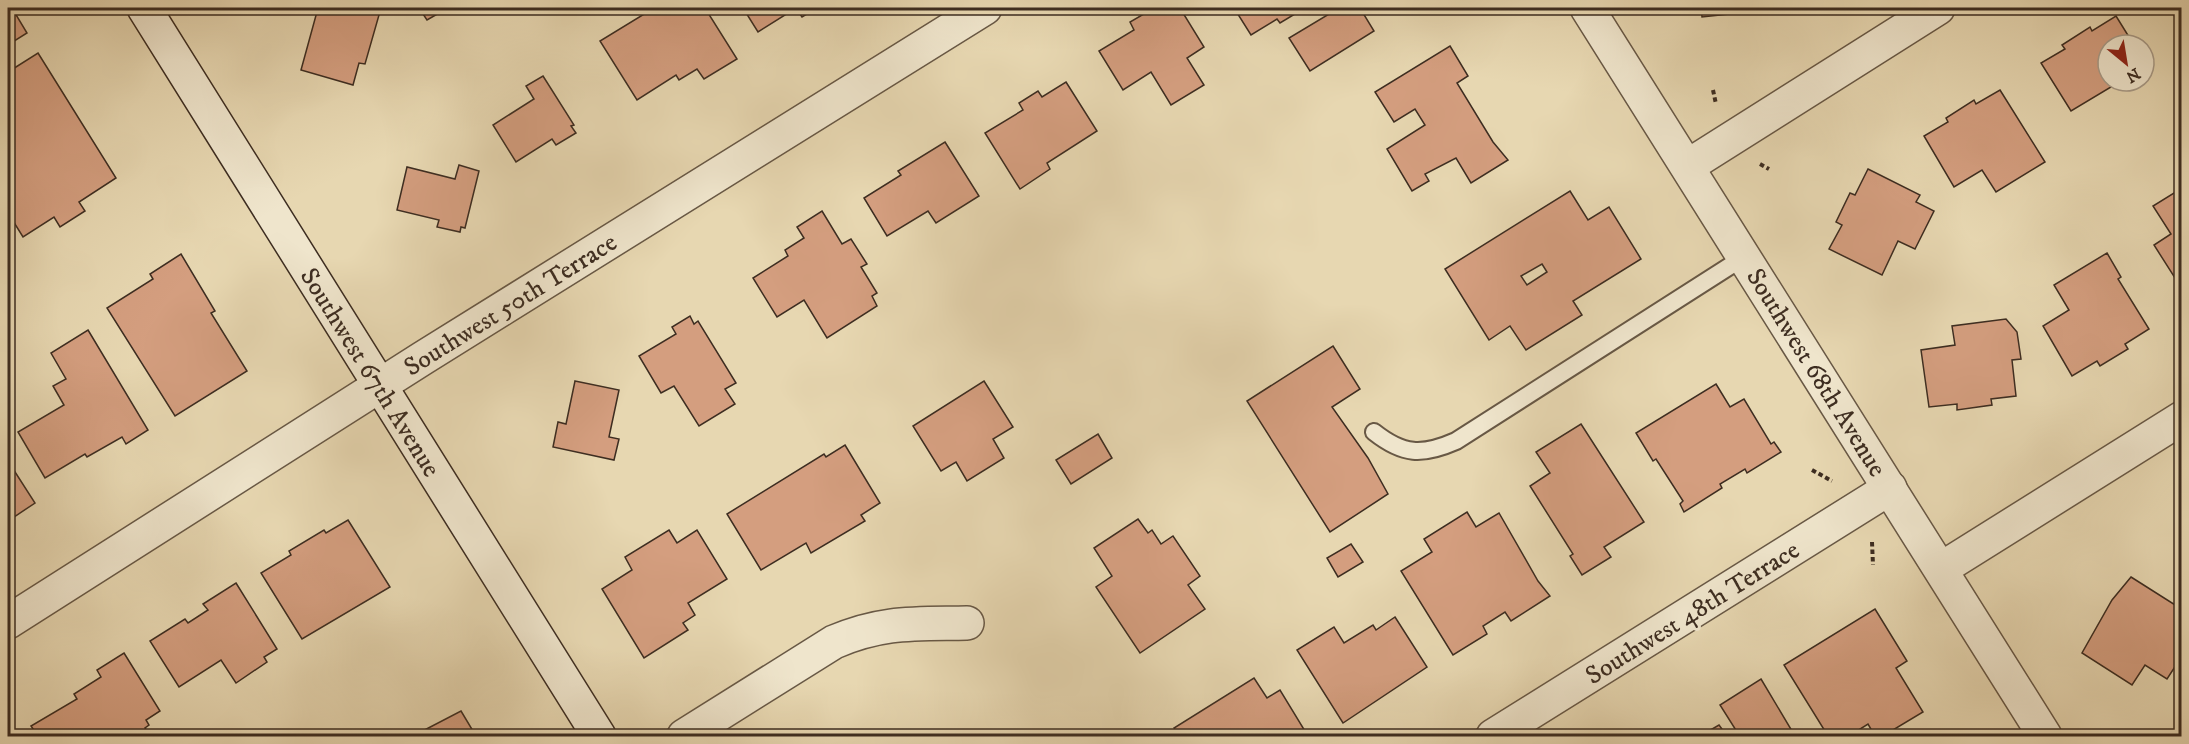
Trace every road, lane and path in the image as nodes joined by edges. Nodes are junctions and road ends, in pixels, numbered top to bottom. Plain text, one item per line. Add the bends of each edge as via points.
1 (144, 8) edge
2 (985, 8) edge
3 (1587, 8) edge
4 (1938, 8) edge
5 (1688, 166) junction
6 (1744, 257) junction
7 (380, 386) junction
8 (2181, 418) edge
9 (1374, 432) dead end
10 (1812, 470) dead end
11 (1832, 481) dead end
12 (1890, 488) junction
13 (1872, 540) dead end
14 (1874, 565) dead end
15 (1941, 569) junction
16 (8, 622) edge
17 (967, 623) dead end
18 (599, 736) edge
19 (684, 736) edge
20 (1493, 736) edge
21 (2045, 736) edge

1 - 7 street, Southwest 67th Avenue
2 - 7 street, Southwest 50th Terrace
3 - 5 street, Southwest 68th Avenue
4 - 5 street
5 - 6 street, Southwest 68th Avenue
6 - 9 lane via 1456,441 1424,452 1390,445
6 - 12 street, Southwest 68th Avenue
7 - 16 street, Southwest 50th Terrace
7 - 18 street, Southwest 67th Avenue
8 - 15 street
10 - 11 path
12 - 15 street, Southwest 68th Avenue
12 - 20 street, Southwest 48th Terrace
13 - 14 path
15 - 21 street, Southwest 68th Avenue
17 - 19 street via 884,625 861,631 834,642

